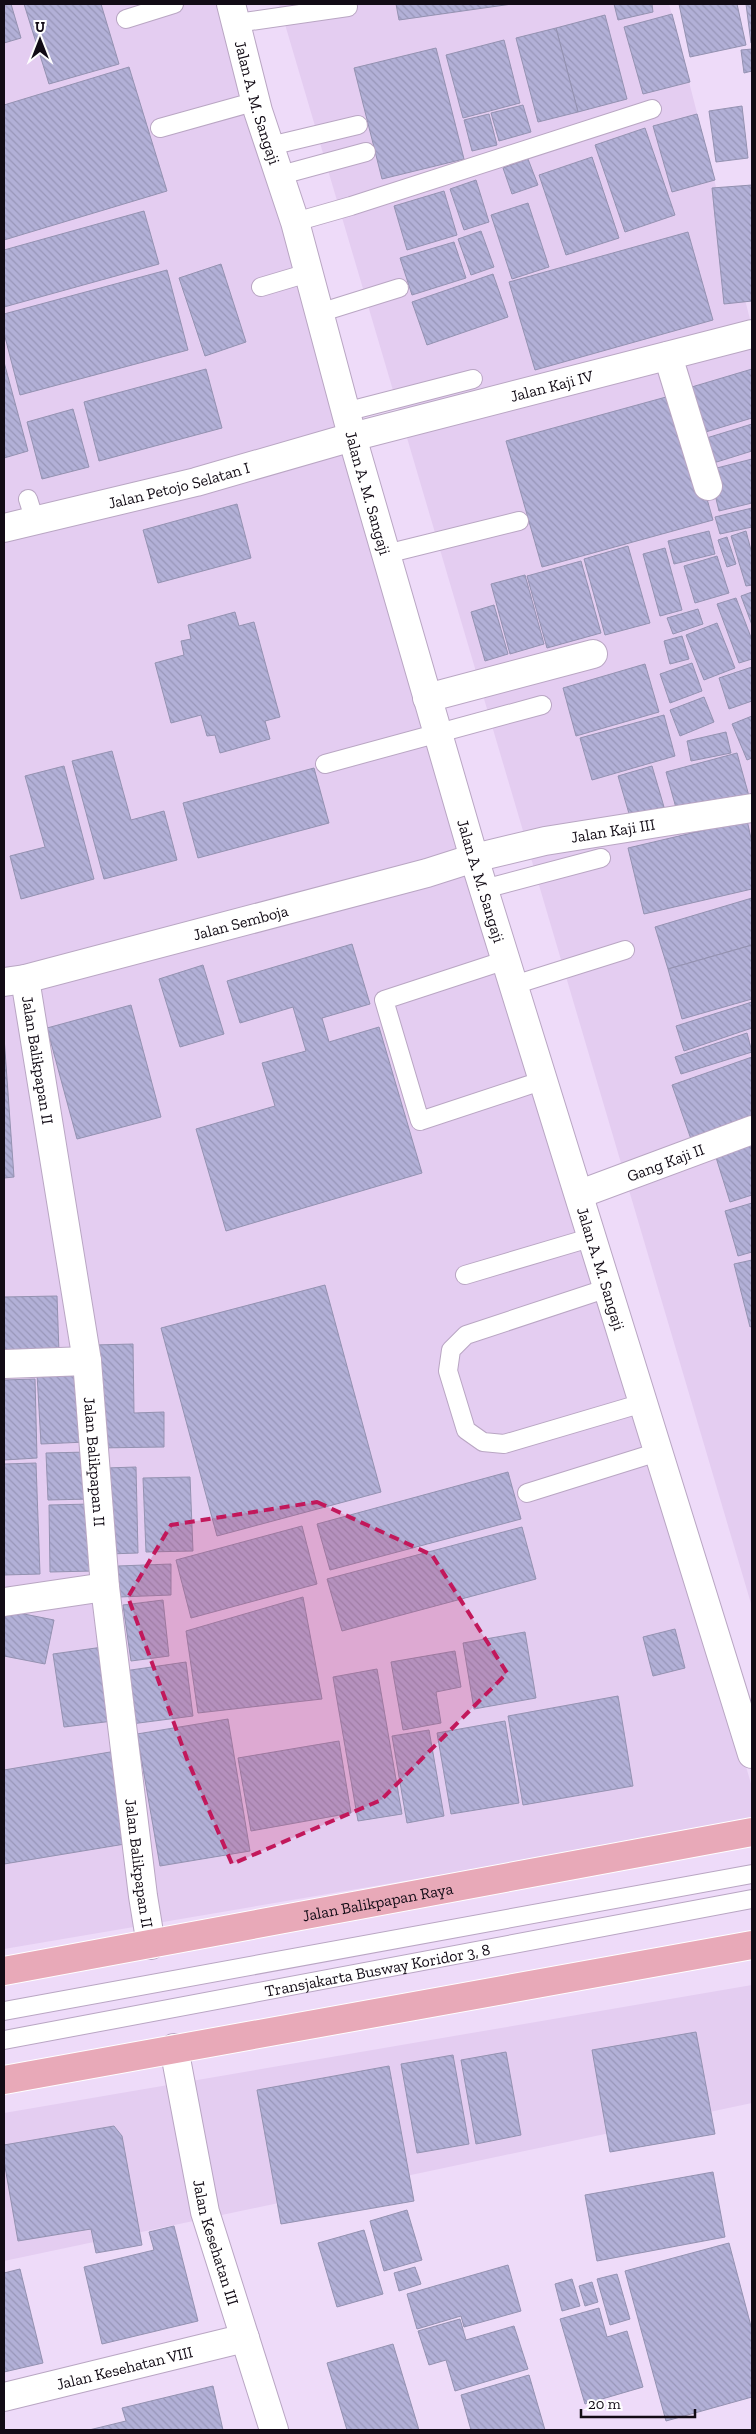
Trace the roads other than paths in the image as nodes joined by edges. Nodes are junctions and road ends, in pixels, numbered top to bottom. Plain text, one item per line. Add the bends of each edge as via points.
1 (174, 4) edge
2 (348, 7) dead end
3 (234, 13) edge
4 (126, 19) dead end
5 (257, 101) junction
6 (652, 109) dead end
7 (358, 125) dead end
8 (160, 128) dead end
9 (270, 146) junction
10 (366, 152) dead end
11 (281, 175) junction
12 (295, 222) junction
13 (308, 273) junction
14 (261, 287) dead end
15 (399, 288) dead end
16 (319, 313) junction
17 (752, 334) edge
18 (668, 356) junction
19 (472, 378) dead end
20 (349, 424) junction
21 (708, 486) dead end
22 (519, 521) dead end
23 (4, 528) edge
24 (386, 554) junction
25 (593, 654) dead end
26 (428, 698) junction
27 (542, 704) dead end
28 (438, 734) junction
29 (325, 764) dead end
30 (752, 808) edge
31 (474, 858) junction
32 (601, 858) dead end
33 (484, 889) junction
34 (625, 950) dead end
35 (510, 973) junction
36 (14, 980) edge
37 (544, 1080) junction
38 (752, 1130) edge
39 (580, 1194) junction
40 (593, 1237) junction
41 (465, 1275) dead end
42 (608, 1288) junction
43 (87, 1362) junction
44 (4, 1364) edge
45 (643, 1403) junction
46 (658, 1452) junction
47 (527, 1493) dead end
48 (105, 1587) junction
49 (4, 1602) edge
50 (752, 1754) edge
51 (752, 1832) edge
52 (752, 1874) edge
53 (752, 1899) edge
54 (151, 1945) junction
55 (752, 1945) edge
56 (4, 1971) edge
57 (4, 2011) edge
58 (4, 2040) edge
59 (174, 2048) junction
60 (4, 2080) edge
61 (245, 2338) junction
62 (4, 2397) edge
63 (274, 2430) edge

1 - 4 lane
2 - 3 lane
3 - 5 street, Jalan A. M. Sangaji
5 - 8 lane
5 - 9 street, Jalan A. M. Sangaji
6 - 12 lane
7 - 9 lane
9 - 11 street, Jalan A. M. Sangaji
10 - 11 lane
11 - 12 street, Jalan A. M. Sangaji
12 - 13 street, Jalan A. M. Sangaji
13 - 14 lane
13 - 16 street, Jalan A. M. Sangaji
15 - 16 lane
16 - 20 street, Jalan A. M. Sangaji
17 - 18 street, Jalan Kaji IV
18 - 20 street, Jalan Kaji IV
18 - 21 street
19 - 20 lane
20 - 23 street, Jalan Petojo Selatan I via 196,482 31,510
20 - 24 street, Jalan A. M. Sangaji
22 - 24 lane
24 - 26 street, Jalan A. M. Sangaji
25 - 26 street
26 - 28 street, Jalan A. M. Sangaji
27 - 28 lane
28 - 29 lane
28 - 31 street, Jalan A. M. Sangaji
30 - 31 street, Jalan Kaji III via 545,841
31 - 33 street, Jalan A. M. Sangaji
31 - 36 street, Jalan Semboja via 428,873
32 - 33 lane
33 - 35 street, Jalan A. M. Sangaji
34 - 35 lane
35 - 37 street, Jalan A. M. Sangaji
35 - 37 lane via 384,1000 420,1121
36 - 43 street, Jalan Balikpapan II
37 - 39 street, Jalan A. M. Sangaji
38 - 39 street, Gang Kaji II
39 - 40 street, Jalan A. M. Sangaji
40 - 41 lane
40 - 42 street, Jalan A. M. Sangaji
42 - 45 street, Jalan A. M. Sangaji
42 - 45 lane via 466,1335 451,1350 448,1371 466,1430 482,1442 504,1444
43 - 44 street
43 - 48 street, Jalan Balikpapan II
45 - 46 street, Jalan A. M. Sangaji
46 - 47 lane
46 - 50 street, Jalan A. M. Sangaji
48 - 49 street
48 - 54 street, Jalan Balikpapan II via 142,1896
51 - 54 main road, Jalan Balikpapan Raya
52 - 57 lane, Transjakarta Busway Koridor 3, 8
53 - 58 lane, Transjakarta Busway Koridor 3, 8
54 - 56 main road, Jalan Balikpapan Raya
55 - 59 main road
59 - 60 main road
59 - 61 street, Jalan Kesehatan III via 205,2212
61 - 62 street, Jalan Kesehatan VIII
61 - 63 street, Jalan Kesehatan III

